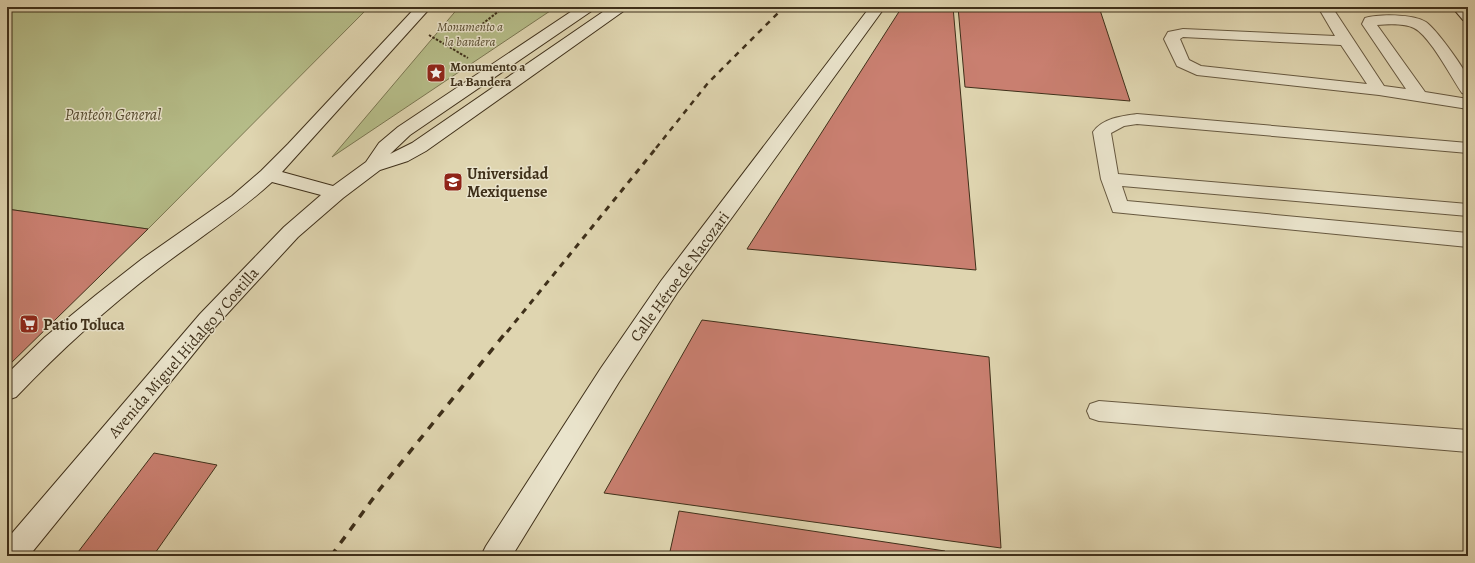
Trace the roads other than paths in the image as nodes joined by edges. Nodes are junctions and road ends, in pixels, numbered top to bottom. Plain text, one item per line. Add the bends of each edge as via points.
1 (424, 7) edge
2 (588, 7) edge
3 (620, 7) edge
4 (878, 7) edge
5 (1325, 7) edge
6 (1459, 7) edge
7 (1468, 17) edge
8 (1346, 41) junction
9 (1379, 90) junction
10 (1468, 90) edge
11 (1419, 96) junction
12 (1468, 104) edge
13 (1468, 148) edge
14 (373, 166) junction
15 (268, 175) junction
16 (1110, 179) junction
17 (336, 193) junction
18 (1468, 210) edge
19 (1468, 240) edge
20 (7, 390) edge
21 (1099, 411) dead end
22 (1468, 441) edge
23 (12, 556) edge
24 (496, 556) edge

1 - 15 main road via 296,148
2 - 14 main road, Avenida Miguel Hidalgo y Costilla via 404,131 388,143
3 - 14 main road, Avenida Miguel Hidalgo y Costilla via 419,147 401,157
4 - 24 main road, Calle Héroe de Nacozari via 669,287 610,375
5 - 8 lane
6 - 7 main road
8 - 9 lane
8 - 9 lane via 1183,33 1173,35 1172,39 1182,63 1197,70
9 - 11 lane
10 - 11 lane via 1423,27 1412,22 1370,21 1368,24
11 - 12 lane
13 - 16 lane via 1137,119 1109,125 1102,132
14 - 17 main road, Avenida Miguel Hidalgo y Costilla
15 - 17 main road
15 - 20 main road via 239,202 150,264 104,300 53,344
16 - 18 lane
16 - 19 lane via 1120,208
17 - 23 main road, Avenida Miguel Hidalgo y Costilla via 291,232 208,320
21 - 22 lane

